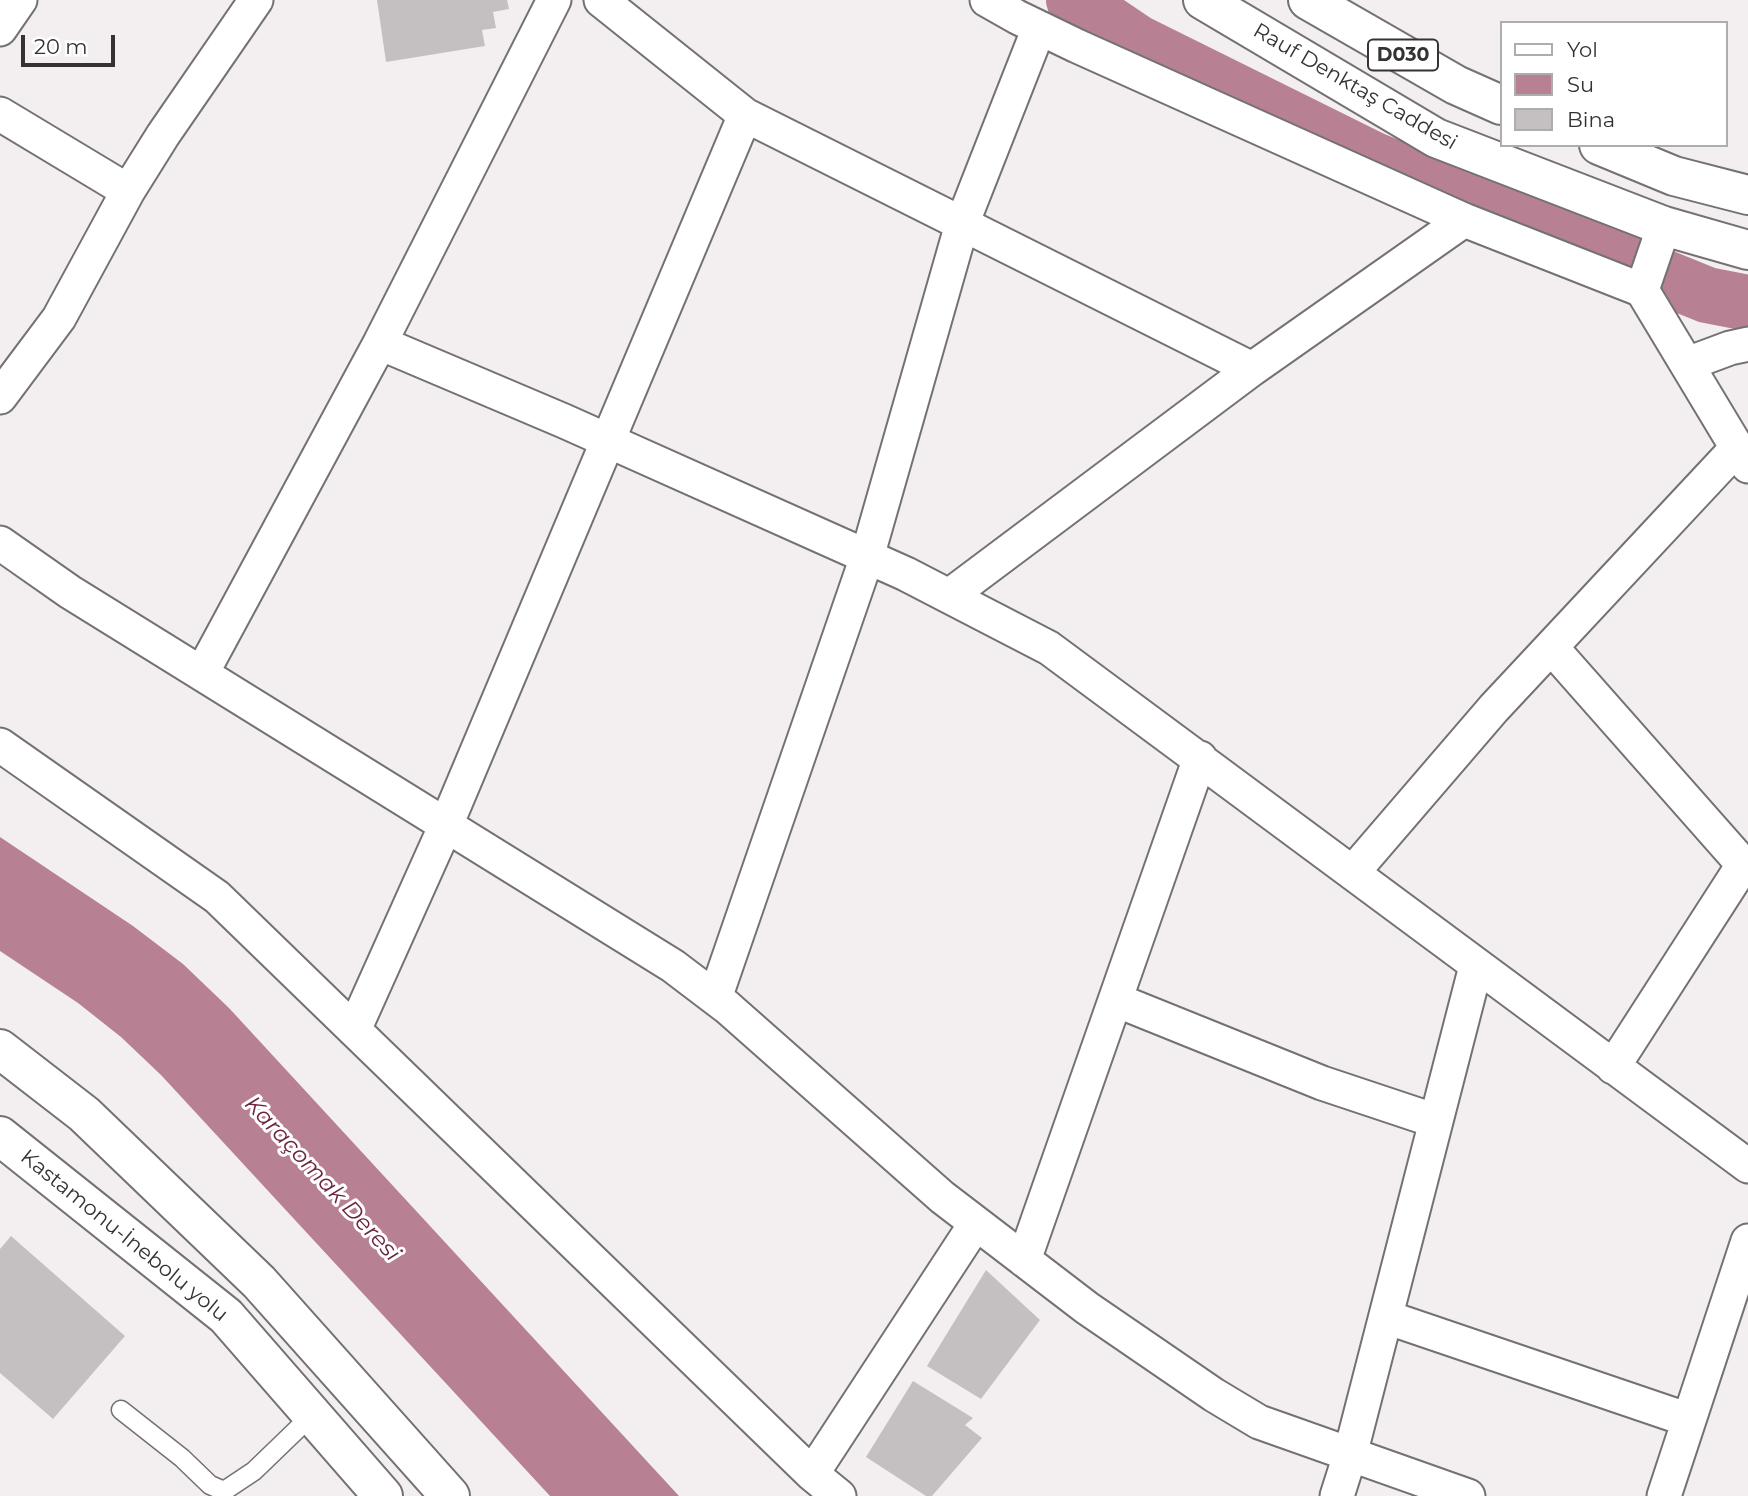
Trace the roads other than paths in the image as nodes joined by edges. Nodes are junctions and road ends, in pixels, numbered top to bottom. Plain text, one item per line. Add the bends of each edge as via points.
1 (20, 0) edge
2 (256, 0) edge
3 (554, 0) edge
4 (601, 0) edge
5 (987, 0) edge
6 (1203, 0) edge
7 (1308, 0) edge
8 (1039, 28) junction
9 (0, 29) edge
10 (1500, 105) edge
11 (0, 114) edge
12 (745, 115) junction
13 (1604, 147) edge
14 (128, 191) junction
15 (1748, 195) edge
16 (1464, 220) junction
17 (962, 224) junction
18 (1664, 226) junction
19 (1748, 250) edge
20 (1642, 290) junction
21 (380, 343) junction
22 (1748, 344) edge
23 (1687, 364) junction
24 (1252, 369) junction
25 (0, 397) edge
26 (607, 441) junction
27 (1743, 457) edge
28 (0, 543) edge
29 (867, 557) junction
30 (949, 596) junction
31 (1551, 648) junction
32 (202, 673) junction
33 (0, 745) edge
34 (1200, 758) junction
35 (446, 825) junction
36 (1746, 865) edge
37 (1353, 872) junction
38 (1476, 966) junction
39 (715, 998) junction
40 (1116, 1000) junction
41 (354, 1030) junction
42 (0, 1049) edge
43 (1613, 1067) junction
44 (1436, 1121) junction
45 (0, 1136) edge
46 (1748, 1166) edge
47 (976, 1223) junction
48 (1748, 1241) edge
49 (1024, 1260) junction
50 (1386, 1317) junction
51 (121, 1410) dead end
52 (312, 1415) junction
53 (1689, 1420) junction
54 (1350, 1455) junction
55 (812, 1474) junction
56 (383, 1496) edge
57 (450, 1496) edge
58 (839, 1496) edge
59 (1336, 1496) edge
60 (1468, 1496) edge
61 (1664, 1496) edge

1 - 9 street
2 - 14 street
3 - 21 street
4 - 12 street
5 - 8 street
6 - 18 main road, Rauf Denktaş Caddesi via 1436,138
7 - 10 main road, D030 via 1456,85
8 - 16 street
8 - 17 street
11 - 14 street
12 - 17 street
12 - 26 street
13 - 15 main road via 1674,176
14 - 25 street via 59,318
16 - 20 street
16 - 24 street
17 - 24 street
17 - 29 street
18 - 19 main road, Rauf Denktaş Caddesi
18 - 20 street
20 - 23 street
21 - 26 street
21 - 32 street
22 - 23 street
23 - 27 street
24 - 30 street
26 - 29 street
26 - 35 street
27 - 31 street
28 - 32 street
29 - 30 street
29 - 39 street
30 - 34 street via 1049,648
31 - 36 street
31 - 37 street
32 - 35 street
33 - 41 street via 217,897
34 - 37 street
34 - 40 street
35 - 39 street
35 - 41 street
36 - 43 street
37 - 38 street
38 - 43 street
38 - 44 street
39 - 47 street
40 - 44 street via 1322,1083
40 - 49 street
41 - 55 street
42 - 57 main road via 84,1114 259,1282
43 - 46 street
44 - 50 street
45 - 52 main road, Kastamonu-İnebolu yolu via 226,1316
47 - 49 street
47 - 55 street
48 - 53 street
49 - 54 street via 1087,1308 1259,1422
50 - 53 street
50 - 54 street
51 - 52 lane via 223,1491 254,1471
52 - 56 main road, Kastamonu-İnebolu yolu
53 - 61 street
54 - 59 street
54 - 60 street
55 - 58 street

